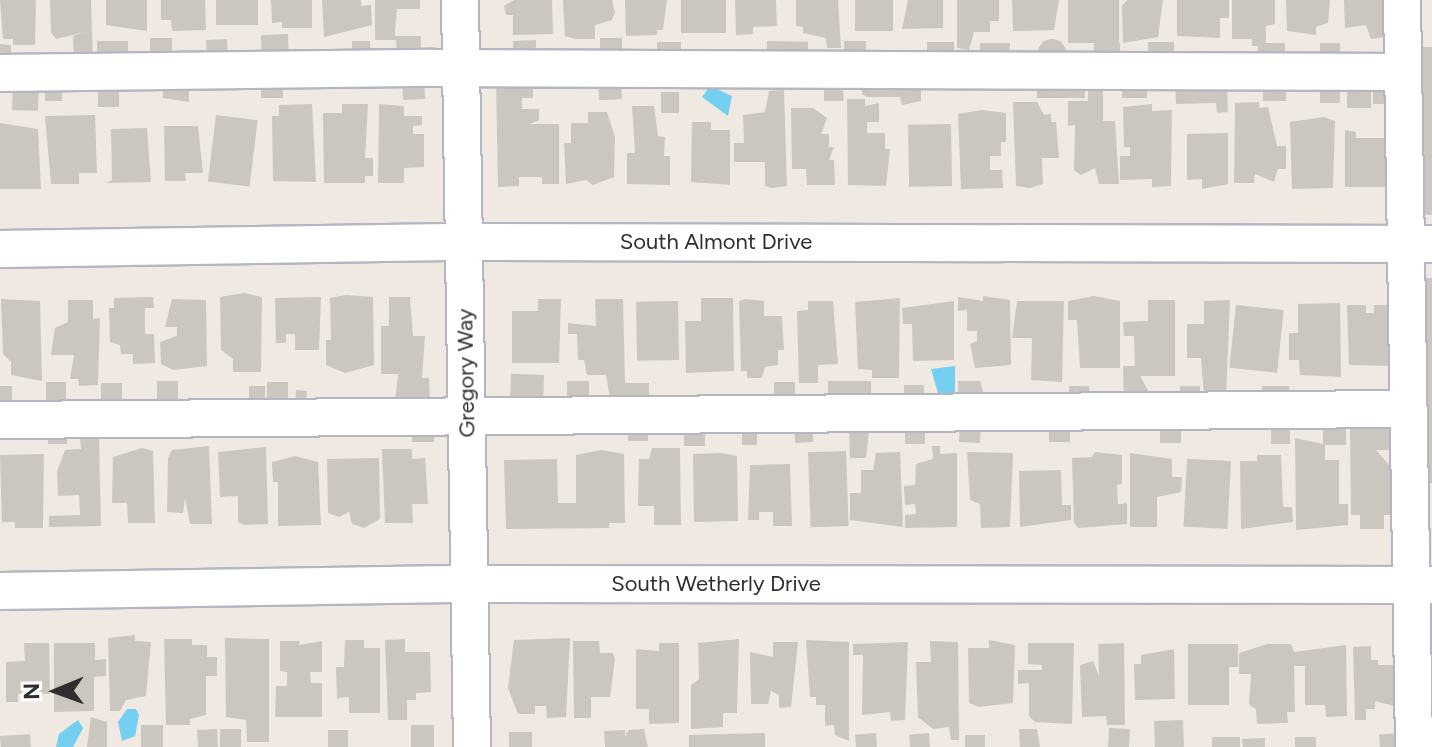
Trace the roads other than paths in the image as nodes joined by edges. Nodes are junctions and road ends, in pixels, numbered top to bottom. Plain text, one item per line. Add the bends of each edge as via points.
1 (460, 0) edge
2 (1402, 0) edge
3 (461, 69) junction
4 (1403, 72) junction
5 (0, 73) edge
6 (464, 242) junction
7 (1419, 244) edge
8 (0, 249) edge
9 (1408, 409) junction
10 (467, 413) junction
11 (0, 420) edge
12 (469, 584) junction
13 (1421, 585) edge
14 (0, 591) edge
15 (472, 747) edge
16 (1414, 747) edge

1 - 3 street, Gregory Way
2 - 4 street
3 - 4 street
3 - 5 street
3 - 6 street, Gregory Way
4 - 7 street
6 - 7 street, South Almont Drive
6 - 8 street, South Almont Drive
6 - 10 street, Gregory Way
7 - 9 street
9 - 10 street
9 - 13 street
10 - 11 street
10 - 12 street, Gregory Way
12 - 13 street, South Wetherly Drive
12 - 14 street, South Wetherly Drive
12 - 15 street, Gregory Way
13 - 16 street

